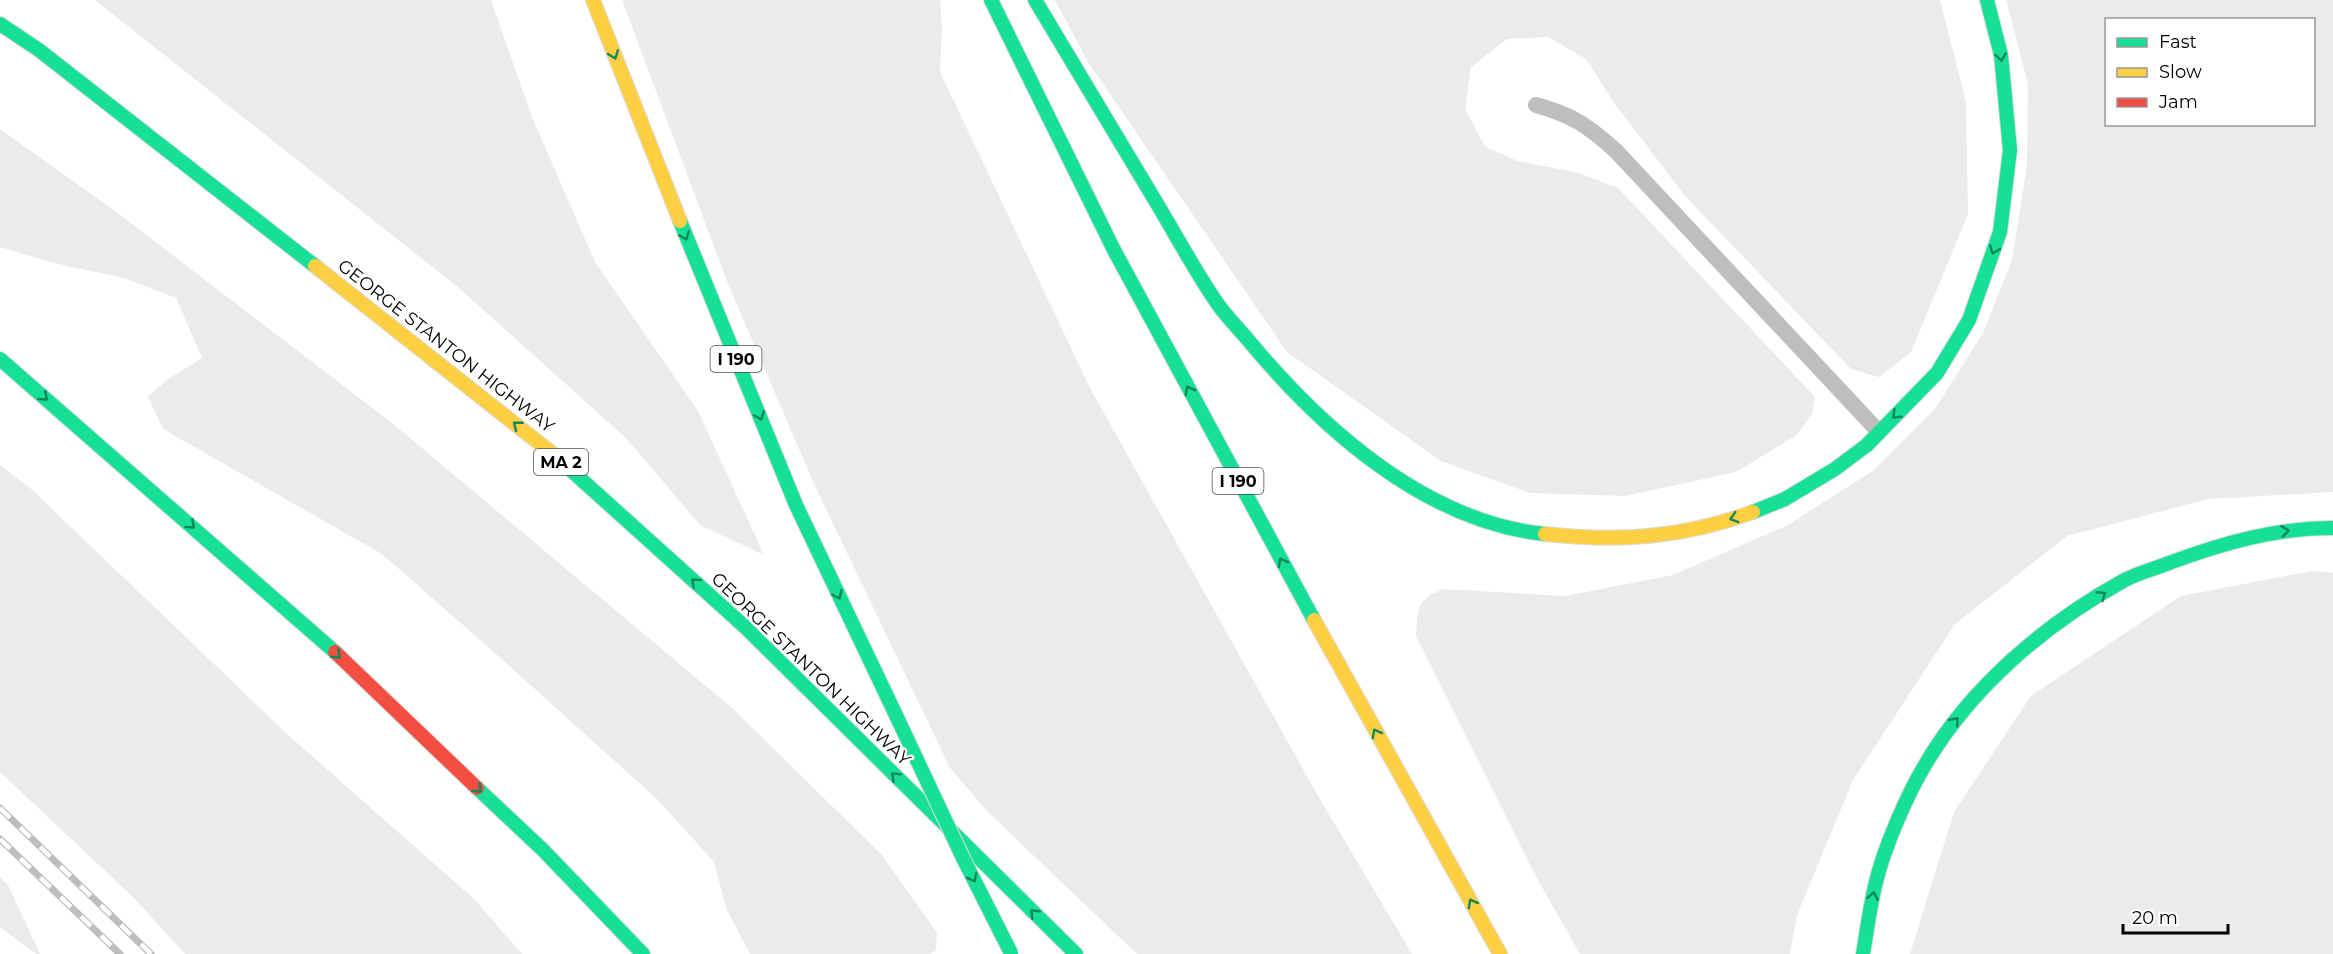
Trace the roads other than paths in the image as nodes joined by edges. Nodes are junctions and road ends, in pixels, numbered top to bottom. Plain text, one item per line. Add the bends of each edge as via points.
1 (593, 0) edge
2 (991, 0) edge
3 (1035, 0) edge
4 (1987, 0) edge
5 (0, 24) edge
6 (1536, 105) dead end
7 (0, 359) edge
8 (1879, 432) junction
9 (2333, 528) edge
10 (1011, 953) edge
11 (643, 954) edge
12 (1076, 954) edge
13 (1500, 954) edge
14 (1863, 954) edge

1 -> 10 highway, I 190, bridge via 796,505
13 -> 2 highway, I 190 via 1119,261
8 -> 3 highway via 1835,469 1785,499 1692,531 1638,538 1524,532 1446,505 1378,466 1337,434 1275,373 1217,303
4 -> 8 highway via 2001,55 2010,150 2000,232 1969,320 1937,373
12 -> 5 highway, GEORGE STANTON HIGHWAY / MA 2 via 744,626 547,449
6 - 8 lane via 1561,112 1587,126 1615,150
7 -> 11 highway via 331,649 543,850
14 -> 9 highway via 1876,881 1901,813 1924,766 1953,722 2015,658 2046,631 2124,580 2261,534

